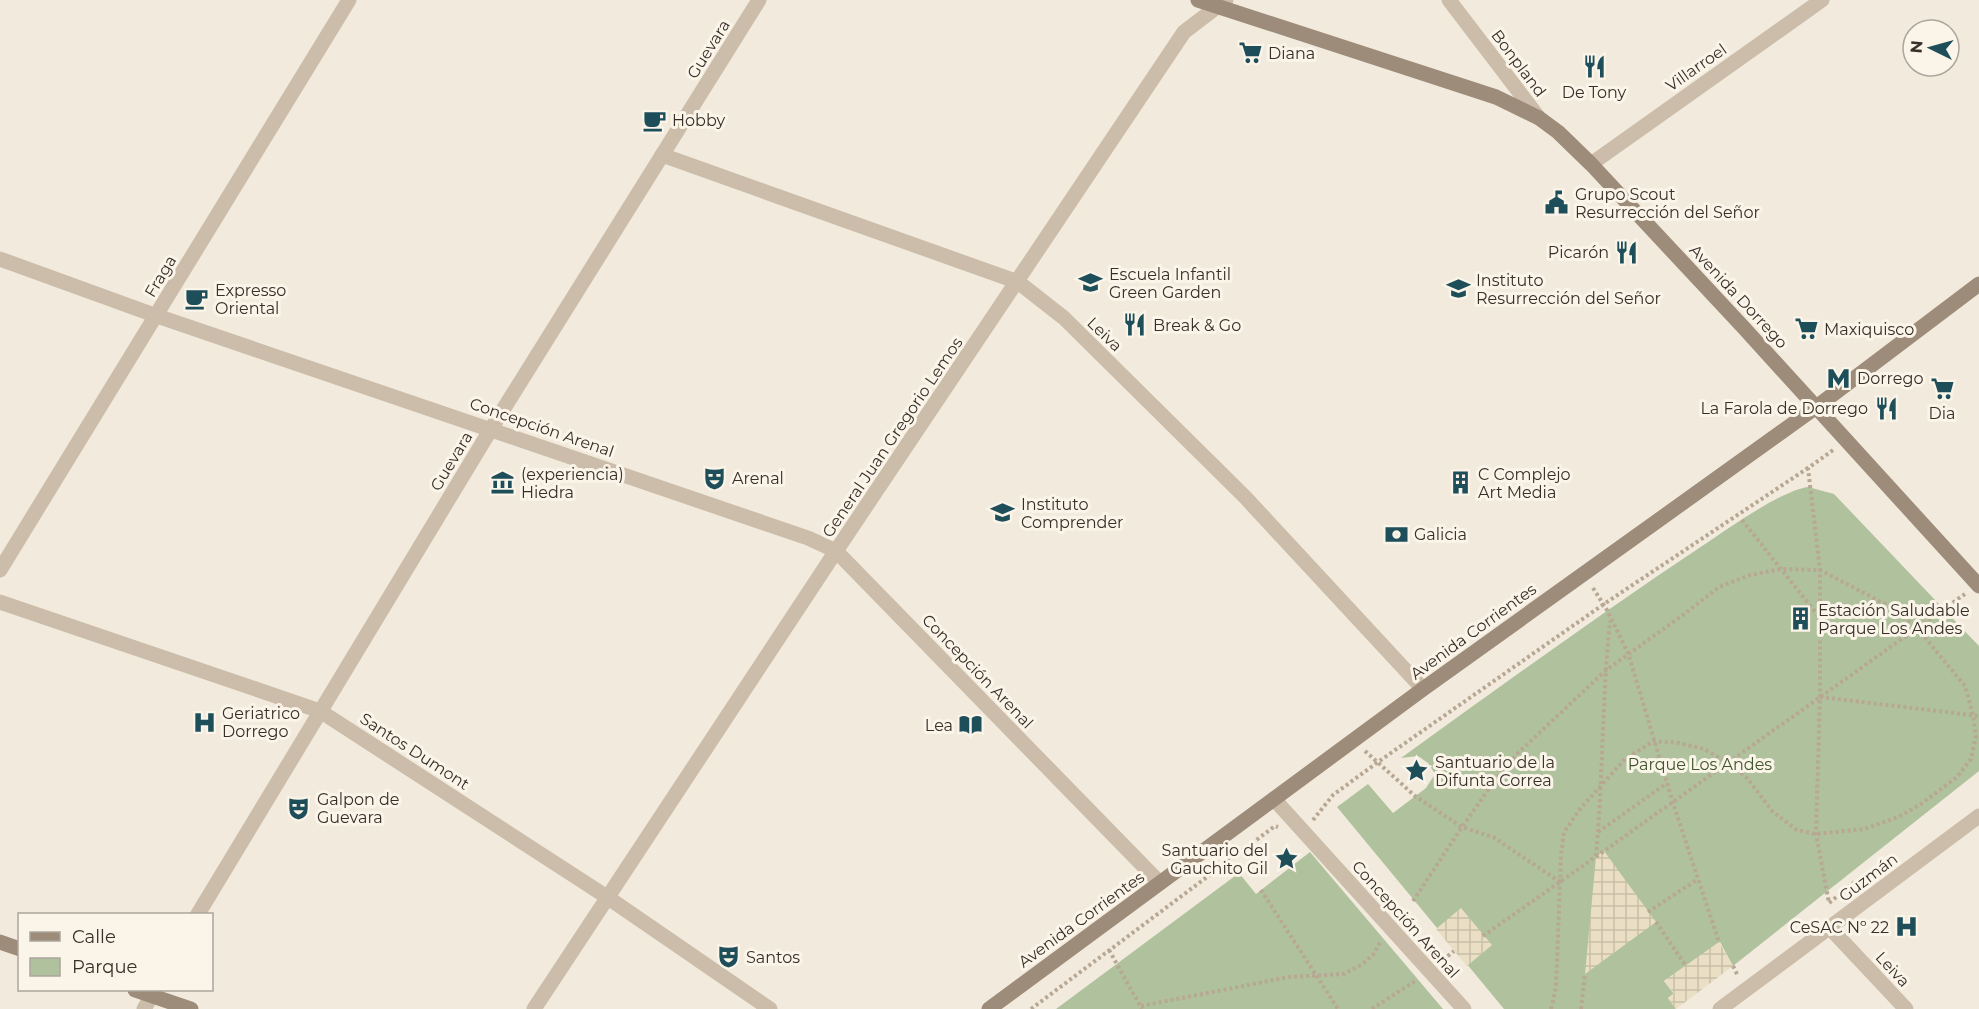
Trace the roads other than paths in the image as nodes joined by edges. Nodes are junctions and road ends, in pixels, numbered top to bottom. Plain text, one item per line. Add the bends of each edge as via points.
1 (350, 0) edge
2 (759, 0) edge
3 (1198, 0) edge
4 (1449, 0) edge
5 (1822, 0) edge
6 (1221, 3) edge
7 (1539, 118) junction
8 (662, 155) junction
9 (1592, 164) junction
10 (0, 259) edge
11 (1018, 282) junction
12 (1979, 284) edge
13 (157, 316) junction
14 (1815, 408) junction
15 (491, 429) junction
16 (836, 551) junction
17 (0, 570) edge
18 (1978, 585) edge
19 (0, 602) edge
20 (1424, 689) junction
21 (320, 711) junction
22 (1274, 799) junction
23 (1979, 816) edge
24 (1160, 883) junction
25 (607, 897) junction
26 (199, 913) edge
27 (1830, 928) junction
28 (0, 942) edge
29 (18, 947) edge
30 (150, 998) edge
31 (191, 1009) edge
32 (534, 1009) edge
33 (770, 1009) edge
34 (989, 1009) edge
35 (1464, 1009) edge
36 (1719, 1009) edge
37 (1906, 1009) edge

1 - 13 street, Fraga
2 - 8 street, Guevara
3 - 6 main road, Avenida Dorrego
4 - 7 street, Bonpland
5 - 9 street, Villarroel
6 - 7 main road, Avenida Dorrego via 1496,97
6 - 11 street, General Juan Gregorio Lemos via 1184,32
7 - 9 main road, Avenida Dorrego
8 - 11 street, Leiva
8 - 15 street, Guevara
9 - 14 main road, Avenida Dorrego
10 - 13 street, Concepción Arenal
11 - 16 street, General Juan Gregorio Lemos
11 - 20 street, Leiva via 1064,318 1245,497
12 - 14 main road, Avenida Corrientes
13 - 15 street, Concepción Arenal
13 - 17 street, Fraga
14 - 18 main road, Avenida Dorrego
14 - 20 main road, Avenida Corrientes
15 - 16 street, Concepción Arenal
15 - 21 street, Guevara
16 - 24 street, Concepción Arenal
16 - 25 street, General Juan Gregorio Lemos
19 - 21 street, Santos Dumont
20 - 22 main road, Avenida Corrientes
21 - 25 street, Santos Dumont
21 - 26 street, Guevara
22 - 24 main road, Avenida Corrientes
22 - 35 street, Concepción Arenal
23 - 27 street, Guzmán
24 - 34 main road, Avenida Corrientes
25 - 32 street, General Juan Gregorio Lemos
25 - 33 street, Santos Dumont
27 - 36 street, Guzmán
27 - 37 street, Leiva
28 - 29 main road
30 - 31 main road

